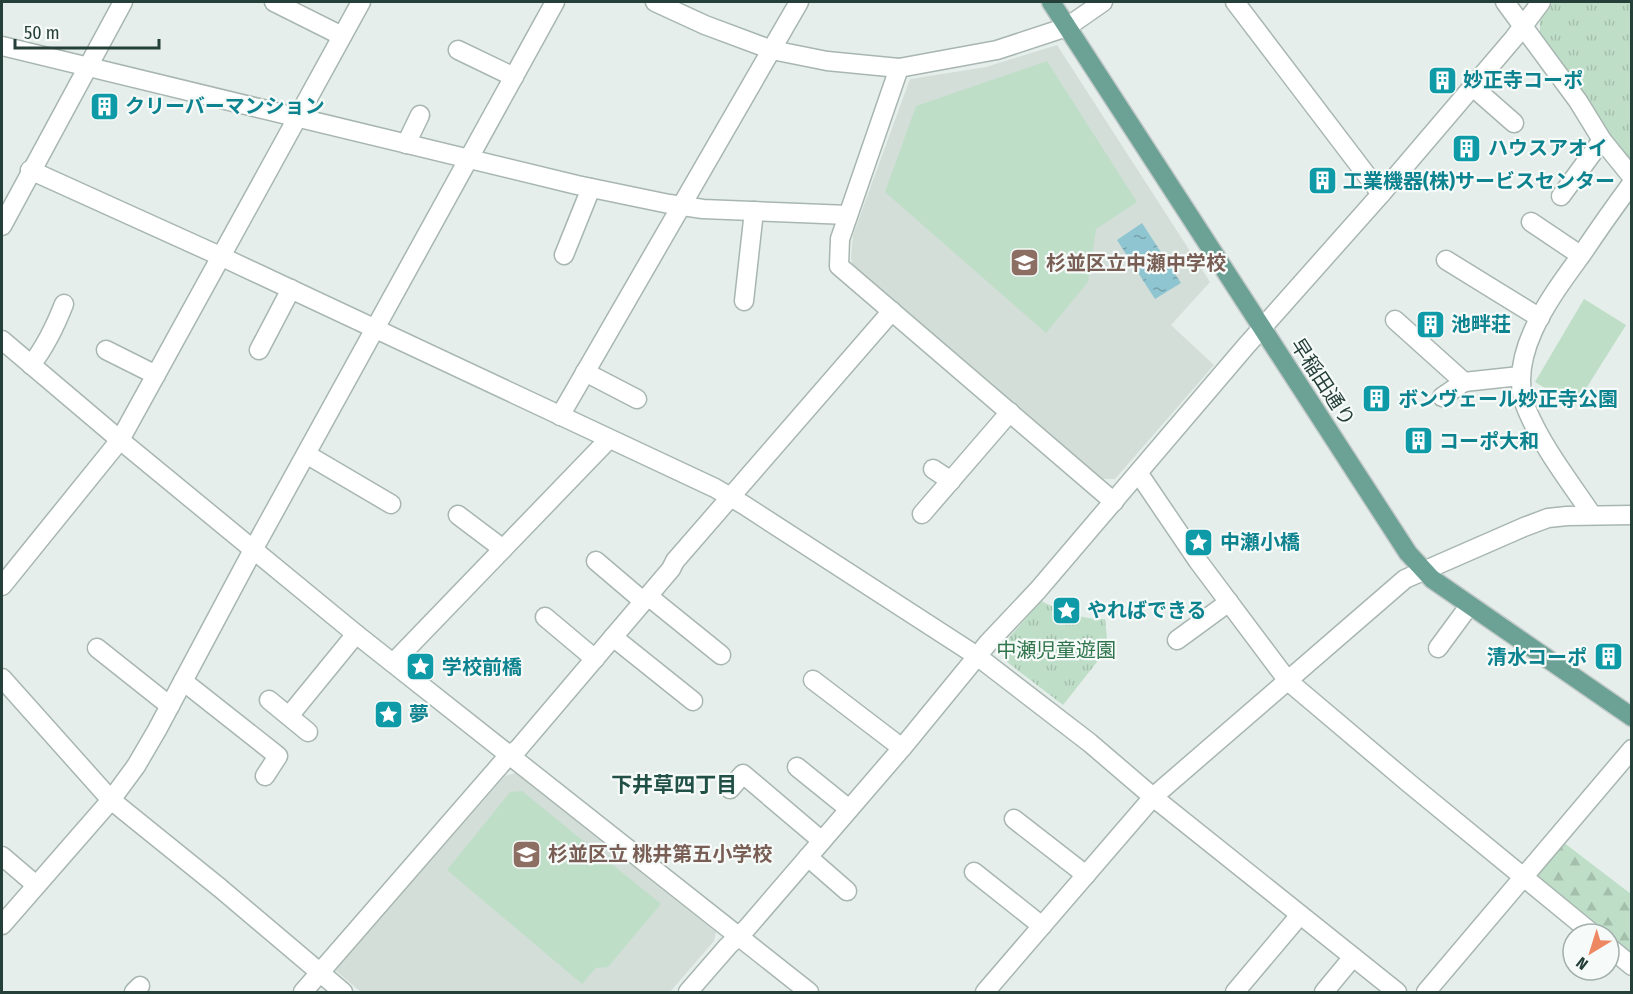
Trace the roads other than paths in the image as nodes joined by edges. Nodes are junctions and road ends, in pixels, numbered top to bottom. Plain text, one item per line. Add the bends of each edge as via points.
1 (123, 2) edge
2 (274, 2) edge
3 (361, 2) edge
4 (555, 2) edge
5 (655, 2) edge
6 (799, 2) edge
7 (1051, 2) edge
8 (1103, 2) edge
9 (1235, 2) edge
10 (1505, 2) edge
11 (1541, 2) edge
12 (1067, 27) junction
13 (1523, 27) junction
14 (342, 36) junction
15 (4, 50) edge
16 (458, 50) dead end
17 (771, 50) junction
18 (87, 67) junction
19 (899, 68) junction
20 (514, 77) junction
21 (1473, 87) junction
22 (420, 115) dead end
23 (297, 117) junction
24 (1514, 123) dead end
25 (1602, 140) junction
26 (406, 144) junction
27 (470, 159) junction
28 (30, 170) junction
29 (1632, 177) edge
30 (1632, 183) edge
31 (591, 188) junction
32 (1381, 194) junction
33 (1562, 196) dead end
34 (682, 206) junction
35 (754, 211) junction
36 (848, 215) junction
37 (1531, 222) dead end
38 (2, 226) edge
39 (564, 255) dead end
40 (1581, 255) junction
41 (220, 256) junction
42 (1446, 260) dead end
43 (291, 289) junction
44 (744, 301) dead end
45 (64, 304) dead end
46 (892, 311) junction
47 (1540, 318) junction
48 (1395, 320) dead end
49 (1262, 328) junction
50 (375, 329) junction
51 (2, 340) edge
52 (106, 350) dead end
53 (259, 350) dead end
54 (31, 365) junction
55 (585, 372) junction
56 (156, 375) junction
57 (1520, 376) junction
58 (1464, 382) junction
59 (1442, 397) dead end
60 (638, 399) dead end
61 (1010, 412) junction
62 (560, 416) junction
63 (609, 439) junction
64 (120, 440) junction
65 (306, 454) junction
66 (933, 469) dead end
67 (1139, 474) junction
68 (951, 481) junction
69 (730, 497) junction
70 (1114, 502) junction
71 (391, 504) dead end
72 (1629, 511) edge
73 (922, 514) dead end
74 (458, 515) dead end
75 (1592, 515) junction
76 (503, 549) junction
77 (253, 550) junction
78 (596, 561) dead end
79 (1423, 571) junction
80 (2, 586) edge
81 (646, 599) junction
82 (1229, 602) junction
83 (1469, 606) junction
84 (545, 617) dead end
85 (356, 634) junction
86 (613, 637) junction
87 (1177, 640) dead end
88 (97, 648) dead end
89 (1438, 648) dead end
90 (721, 655) dead end
91 (977, 656) junction
92 (595, 659) junction
93 (393, 663) junction
94 (813, 680) dead end
95 (183, 681) junction
96 (1288, 681) junction
97 (4, 687) edge
98 (269, 700) dead end
99 (693, 701) dead end
100 (170, 706) junction
101 (289, 717) junction
102 (1632, 717) edge
103 (308, 732) dead end
104 (902, 748) junction
105 (1632, 749) edge
106 (509, 755) junction
107 (797, 767) dead end
108 (265, 776) dead end
109 (730, 789) dead end
110 (1153, 797) junction
111 (111, 800) junction
112 (849, 809) junction
113 (1014, 819) dead end
114 (822, 841) junction
115 (2, 856) edge
116 (808, 857) junction
117 (974, 872) dead end
118 (1086, 875) junction
119 (1524, 877) junction
120 (36, 885) junction
121 (847, 891) dead end
122 (1300, 915) junction
123 (1578, 922) edge
124 (2, 925) edge
125 (1042, 926) junction
126 (738, 936) junction
127 (1353, 957) junction
128 (321, 974) junction
129 (303, 993) edge
130 (343, 993) edge
131 (688, 993) edge
132 (809, 993) edge
133 (985, 993) edge
134 (1235, 993) edge
135 (1324, 993) edge
136 (1397, 993) edge
137 (1426, 993) edge

1 - 18 street
2 - 14 street
3 - 14 street
4 - 20 street
5 - 17 street
6 - 17 street
7 - 12 main road, 早稲田通り
8 - 12 street
9 - 32 street
10 - 13 street
11 - 13 street
12 - 19 street via 997,50
12 - 49 main road, 早稲田通り
13 - 21 street
13 - 25 street
14 - 23 street
15 - 18 street
16 - 20 street
17 - 19 street via 827,61
17 - 34 street
18 - 23 street
18 - 28 street
19 - 36 street
20 - 27 street
21 - 24 street
21 - 32 street
22 - 26 street
23 - 26 street
23 - 41 street
25 - 29 street
25 - 33 street
26 - 27 street
27 - 31 street
27 - 50 street
28 - 38 street
28 - 41 street
30 - 40 street
31 - 34 street
31 - 39 street
32 - 49 street
34 - 35 street
34 - 55 street
35 - 36 street
35 - 44 street
36 - 46 street via 840,239 839,266
37 - 40 street
40 - 47 street
41 - 43 street
41 - 56 street
42 - 47 street
43 - 50 street
43 - 53 street
45 - 54 street via 54,329
46 - 61 street
46 - 69 street
47 - 57 street
48 - 58 street
49 - 67 street
49 - 79 main road, 早稲田通り
50 - 62 street
50 - 65 street
51 - 54 street
52 - 56 street
54 - 64 street
55 - 60 street
55 - 62 street
56 - 64 street
57 - 58 street
57 - 75 street via 1526,409
58 - 59 street
61 - 68 street
61 - 70 street
62 - 63 street
63 - 69 street
63 - 76 street
64 - 77 street
64 - 80 street
65 - 71 street
65 - 77 street
66 - 68 street
67 - 70 street
67 - 82 street
68 - 73 street
69 - 81 street
69 - 91 street
70 - 91 street
72 - 75 street
74 - 76 street
75 - 79 street via 1548,518
76 - 93 street
77 - 85 street
77 - 95 street
78 - 81 street
79 - 83 main road, 早稲田通り
79 - 96 street via 1405,579
81 - 86 street
81 - 90 street
82 - 87 street
82 - 96 street
83 - 89 street
83 - 102 main road, 早稲田通り
84 - 92 street
85 - 93 street
85 - 101 street
86 - 92 street
86 - 99 street
88 - 100 street
91 - 104 street
91 - 110 street
92 - 106 street
93 - 106 street
94 - 104 street
95 - 100 street
95 - 108 street via 278,756
96 - 110 street
96 - 119 street
97 - 111 street
98 - 101 street
100 - 111 street via 136,766
101 - 103 street
104 - 112 street
105 - 119 street
106 - 126 street
106 - 128 street
107 - 112 street
109 - 114 street via 743,774
110 - 118 street
110 - 122 street
111 - 120 street
111 - 128 street
112 - 114 street
113 - 118 street
114 - 116 street
115 - 120 street
116 - 121 street
116 - 126 street
117 - 125 street
118 - 125 street
119 - 123 street
119 - 137 street
120 - 124 street
122 - 127 street
122 - 134 street
125 - 133 street
126 - 131 street
126 - 132 street
127 - 135 street
127 - 136 street
128 - 129 street
128 - 130 street

